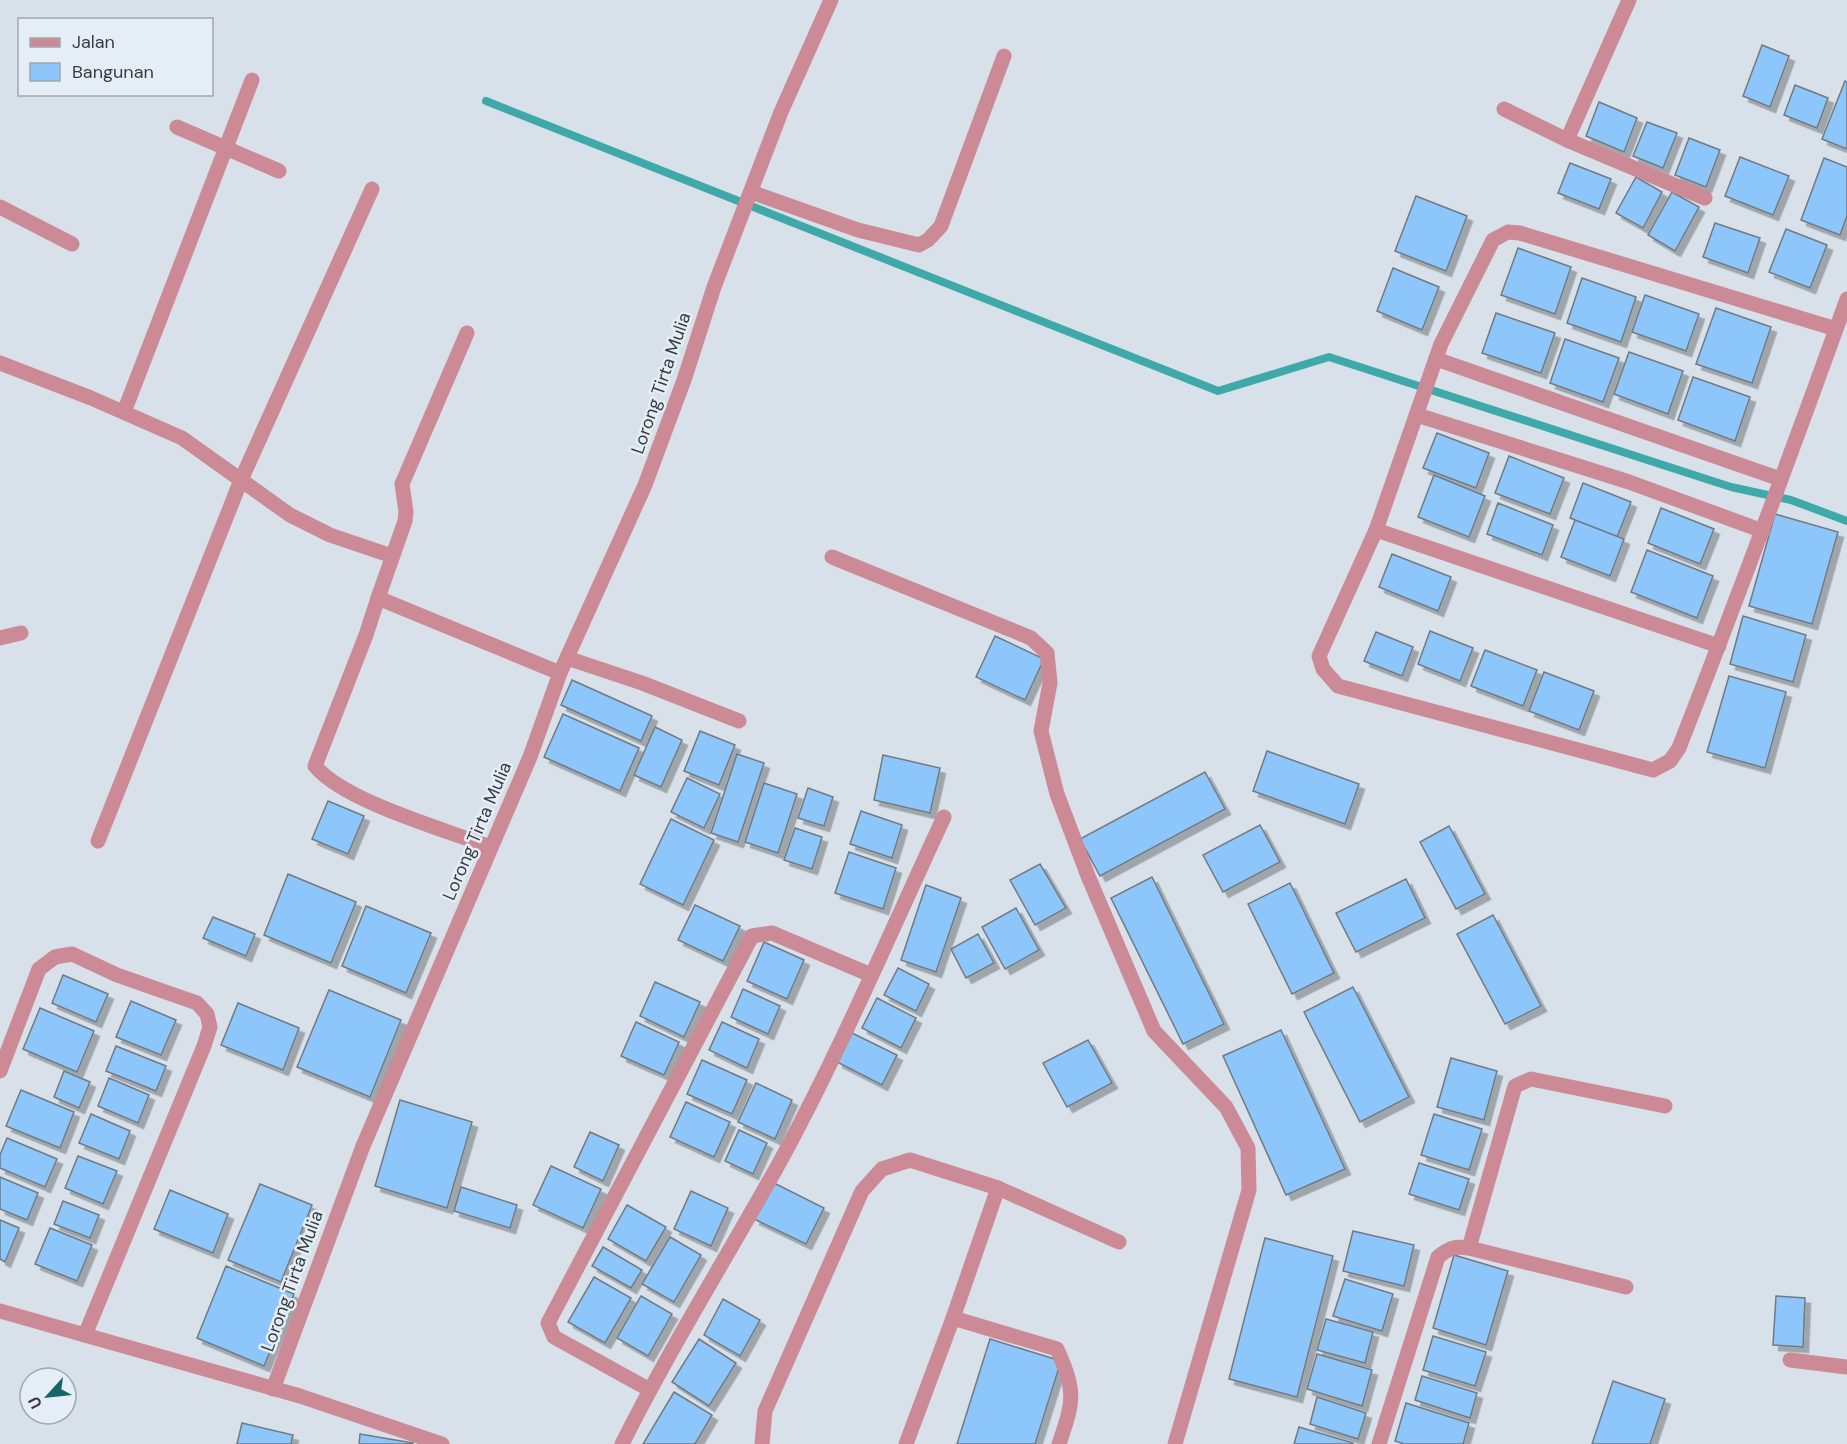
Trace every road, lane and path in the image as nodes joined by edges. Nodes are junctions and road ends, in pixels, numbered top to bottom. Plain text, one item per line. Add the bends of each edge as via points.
1 (831, 0) edge
2 (1629, 0) edge
3 (1004, 56) dead end
4 (252, 80) dead end
5 (1504, 109) dead end
6 (177, 127) dead end
7 (1568, 140) junction
8 (226, 149) junction
9 (279, 171) dead end
10 (372, 189) dead end
11 (750, 194) junction
12 (1705, 198) dead end
13 (0, 207) edge
14 (72, 244) dead end
15 (1847, 298) edge
16 (1836, 329) junction
17 (467, 333) dead end
18 (0, 363) edge
19 (1433, 366) junction
20 (1418, 411) junction
21 (123, 412) junction
22 (242, 480) junction
23 (1780, 482) junction
24 (1765, 526) junction
25 (1376, 530) junction
26 (392, 556) junction
27 (832, 557) dead end
28 (378, 598) junction
29 (21, 633) dead end
30 (0, 638) edge
31 (1719, 646) junction
32 (567, 658) junction
33 (560, 673) junction
34 (739, 721) dead end
35 (944, 817) dead end
36 (98, 841) dead end
37 (490, 847) junction
38 (871, 975) junction
39 (0, 1071) edge
40 (1665, 1106) dead end
41 (998, 1188) junction
42 (1119, 1242) dead end
43 (1469, 1248) junction
44 (1626, 1287) dead end
45 (0, 1311) edge
46 (953, 1318) junction
47 (85, 1335) junction
48 (1790, 1360) dead end
49 (1847, 1367) edge
50 (273, 1389) junction
51 (650, 1390) junction
52 (442, 1444) edge
53 (622, 1444) edge
54 (762, 1444) edge
55 (906, 1444) edge
56 (1059, 1444) edge
57 (1175, 1444) edge
58 (1379, 1444) edge

1 - 11 street, Lorong Tirta Mulia
2 - 7 street
3 - 11 street via 941,225 919,245 858,230
4 - 8 street
5 - 7 street
6 - 8 street
7 - 12 street
8 - 9 street
8 - 21 street
10 - 22 street
11 - 32 street, Lorong Tirta Mulia via 645,485
13 - 14 street
15 - 16 street
16 - 19 street via 1508,232 1493,240
16 - 23 street
17 - 26 street via 402,484 406,512
18 - 21 street
19 - 20 street
19 - 23 street
20 - 24 street
20 - 25 street
21 - 22 street via 182,438
22 - 26 street via 290,515 330,535
22 - 36 street
23 - 24 street
24 - 31 street
25 - 31 street
25 - 31 street via 1319,656 1323,669 1338,686 1653,770 1670,761 1680,748
26 - 28 street
27 - 57 street via 1031,638 1047,654 1050,683 1041,731 1057,794 1088,876 1154,1031 1226,1107 1248,1148 1249,1190
28 - 33 street
28 - 37 street via 315,766 340,787
29 - 30 street
32 - 33 street, Lorong Tirta Mulia
32 - 34 street
33 - 37 street, Lorong Tirta Mulia via 530,757
35 - 38 street
37 - 50 street, Lorong Tirta Mulia via 363,1146
38 - 51 street via 782,1156
38 - 51 street via 772,933 752,936 548,1323 554,1337
39 - 47 street via 39,969 55,957 72,954 117,975 197,1003 207,1014 210,1027 204,1046
40 - 43 street via 1531,1079 1515,1086
41 - 42 street
41 - 46 street
41 - 54 street via 910,1160 882,1169 862,1191 765,1411
43 - 44 street
43 - 58 street via 1454,1246 1438,1257
45 - 47 street
46 - 55 street
46 - 56 street via 1057,1349 1072,1382 1071,1409
47 - 50 street
48 - 49 street
50 - 52 street
51 - 53 street

